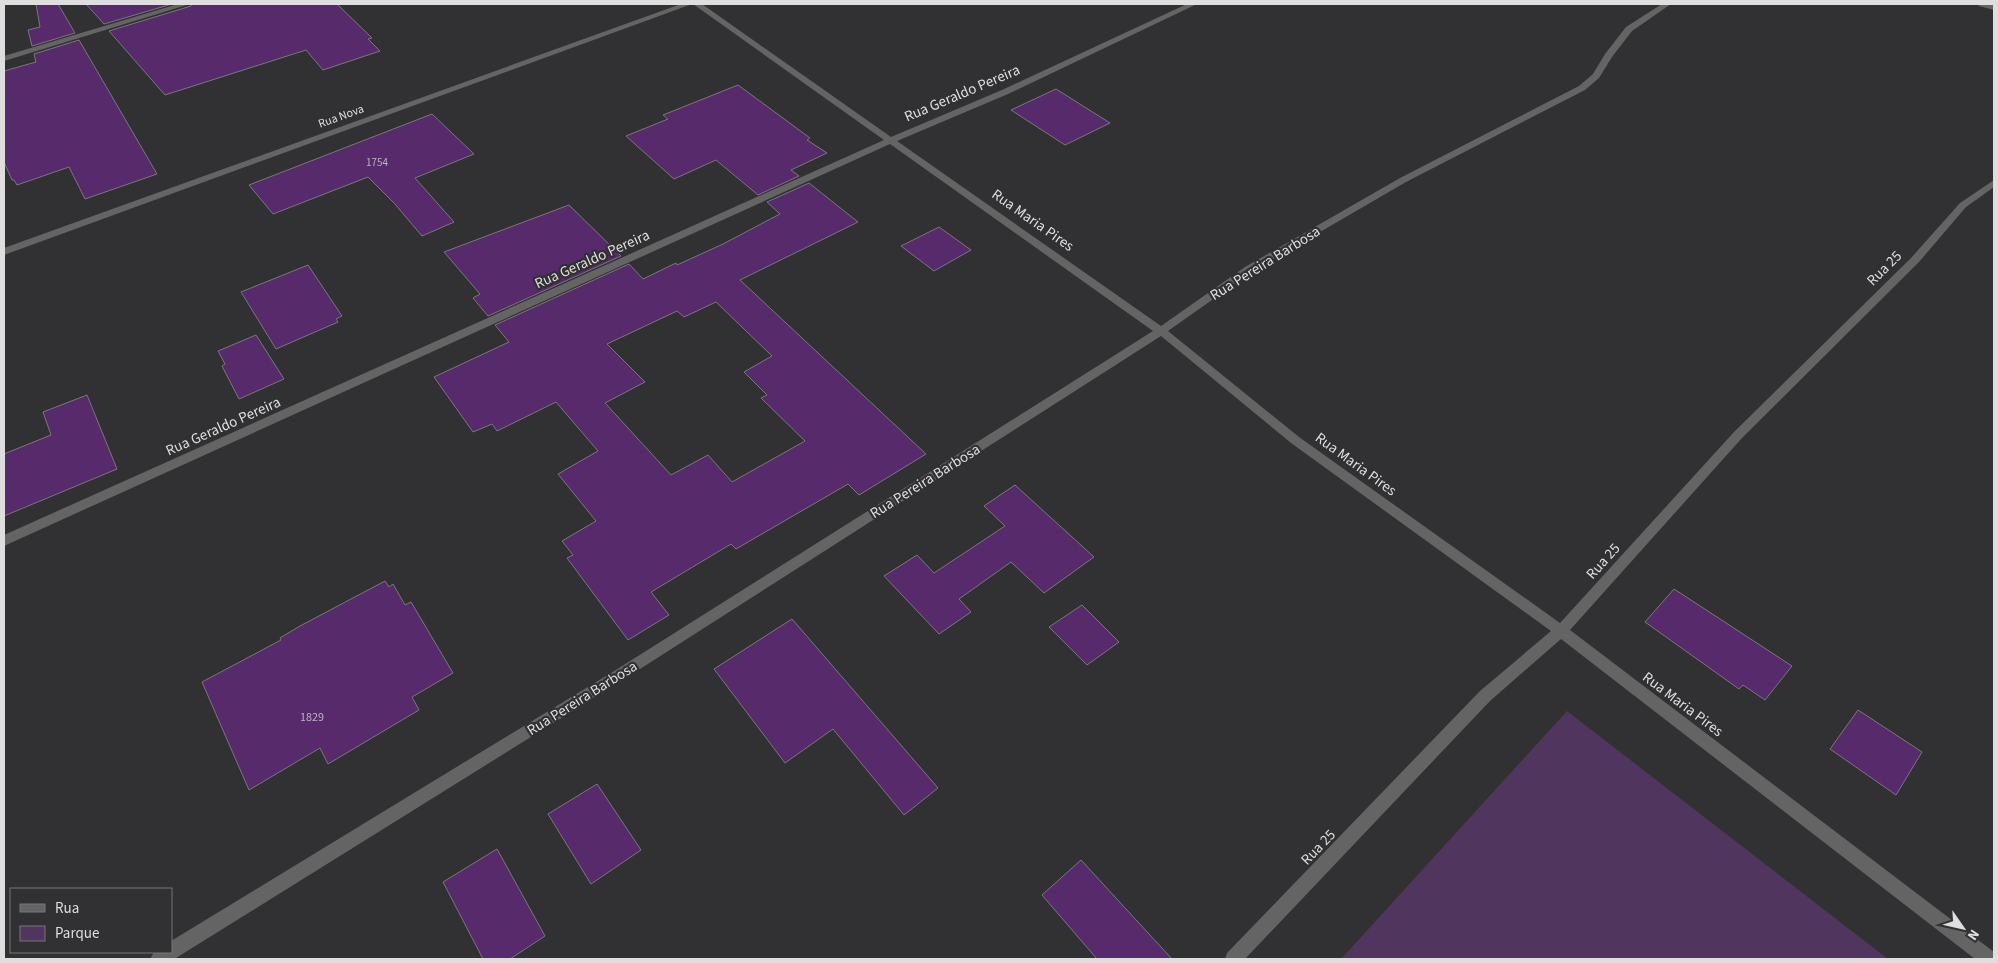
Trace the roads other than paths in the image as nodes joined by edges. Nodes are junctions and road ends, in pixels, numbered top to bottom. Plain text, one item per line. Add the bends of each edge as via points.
1 (186, 4) edge
2 (688, 4) edge
3 (697, 4) edge
4 (1193, 4) edge
5 (1667, 4) edge
6 (1982, 4) edge
7 (1994, 8) edge
8 (4, 58) edge
9 (891, 140) junction
10 (1994, 183) edge
11 (4, 252) edge
12 (1162, 331) junction
13 (4, 541) edge
14 (1561, 631) junction
15 (172, 951) edge
16 (169, 953) edge
17 (158, 959) edge
18 (1234, 959) edge
19 (1989, 959) edge

1 - 8 street
2 - 11 street, Rua Nova
3 - 9 street, Rua Maria Pires
4 - 9 street, Rua Geraldo Pereira via 1005,92
5 - 12 street, Rua Pereira Barbosa via 1629,29 1596,76 1582,88 1394,185 1249,269
6 - 7 street
9 - 12 street, Rua Maria Pires
9 - 13 street, Rua Geraldo Pereira
10 - 14 street, Rua 25 via 1963,205 1916,260 1738,435
12 - 14 street, Rua Maria Pires via 1295,440
12 - 15 street, Rua Pereira Barbosa via 624,672
14 - 18 street, Rua 25 via 1485,696
14 - 19 street, Rua Maria Pires
16 - 17 street, Rua Pereira Barbosa

